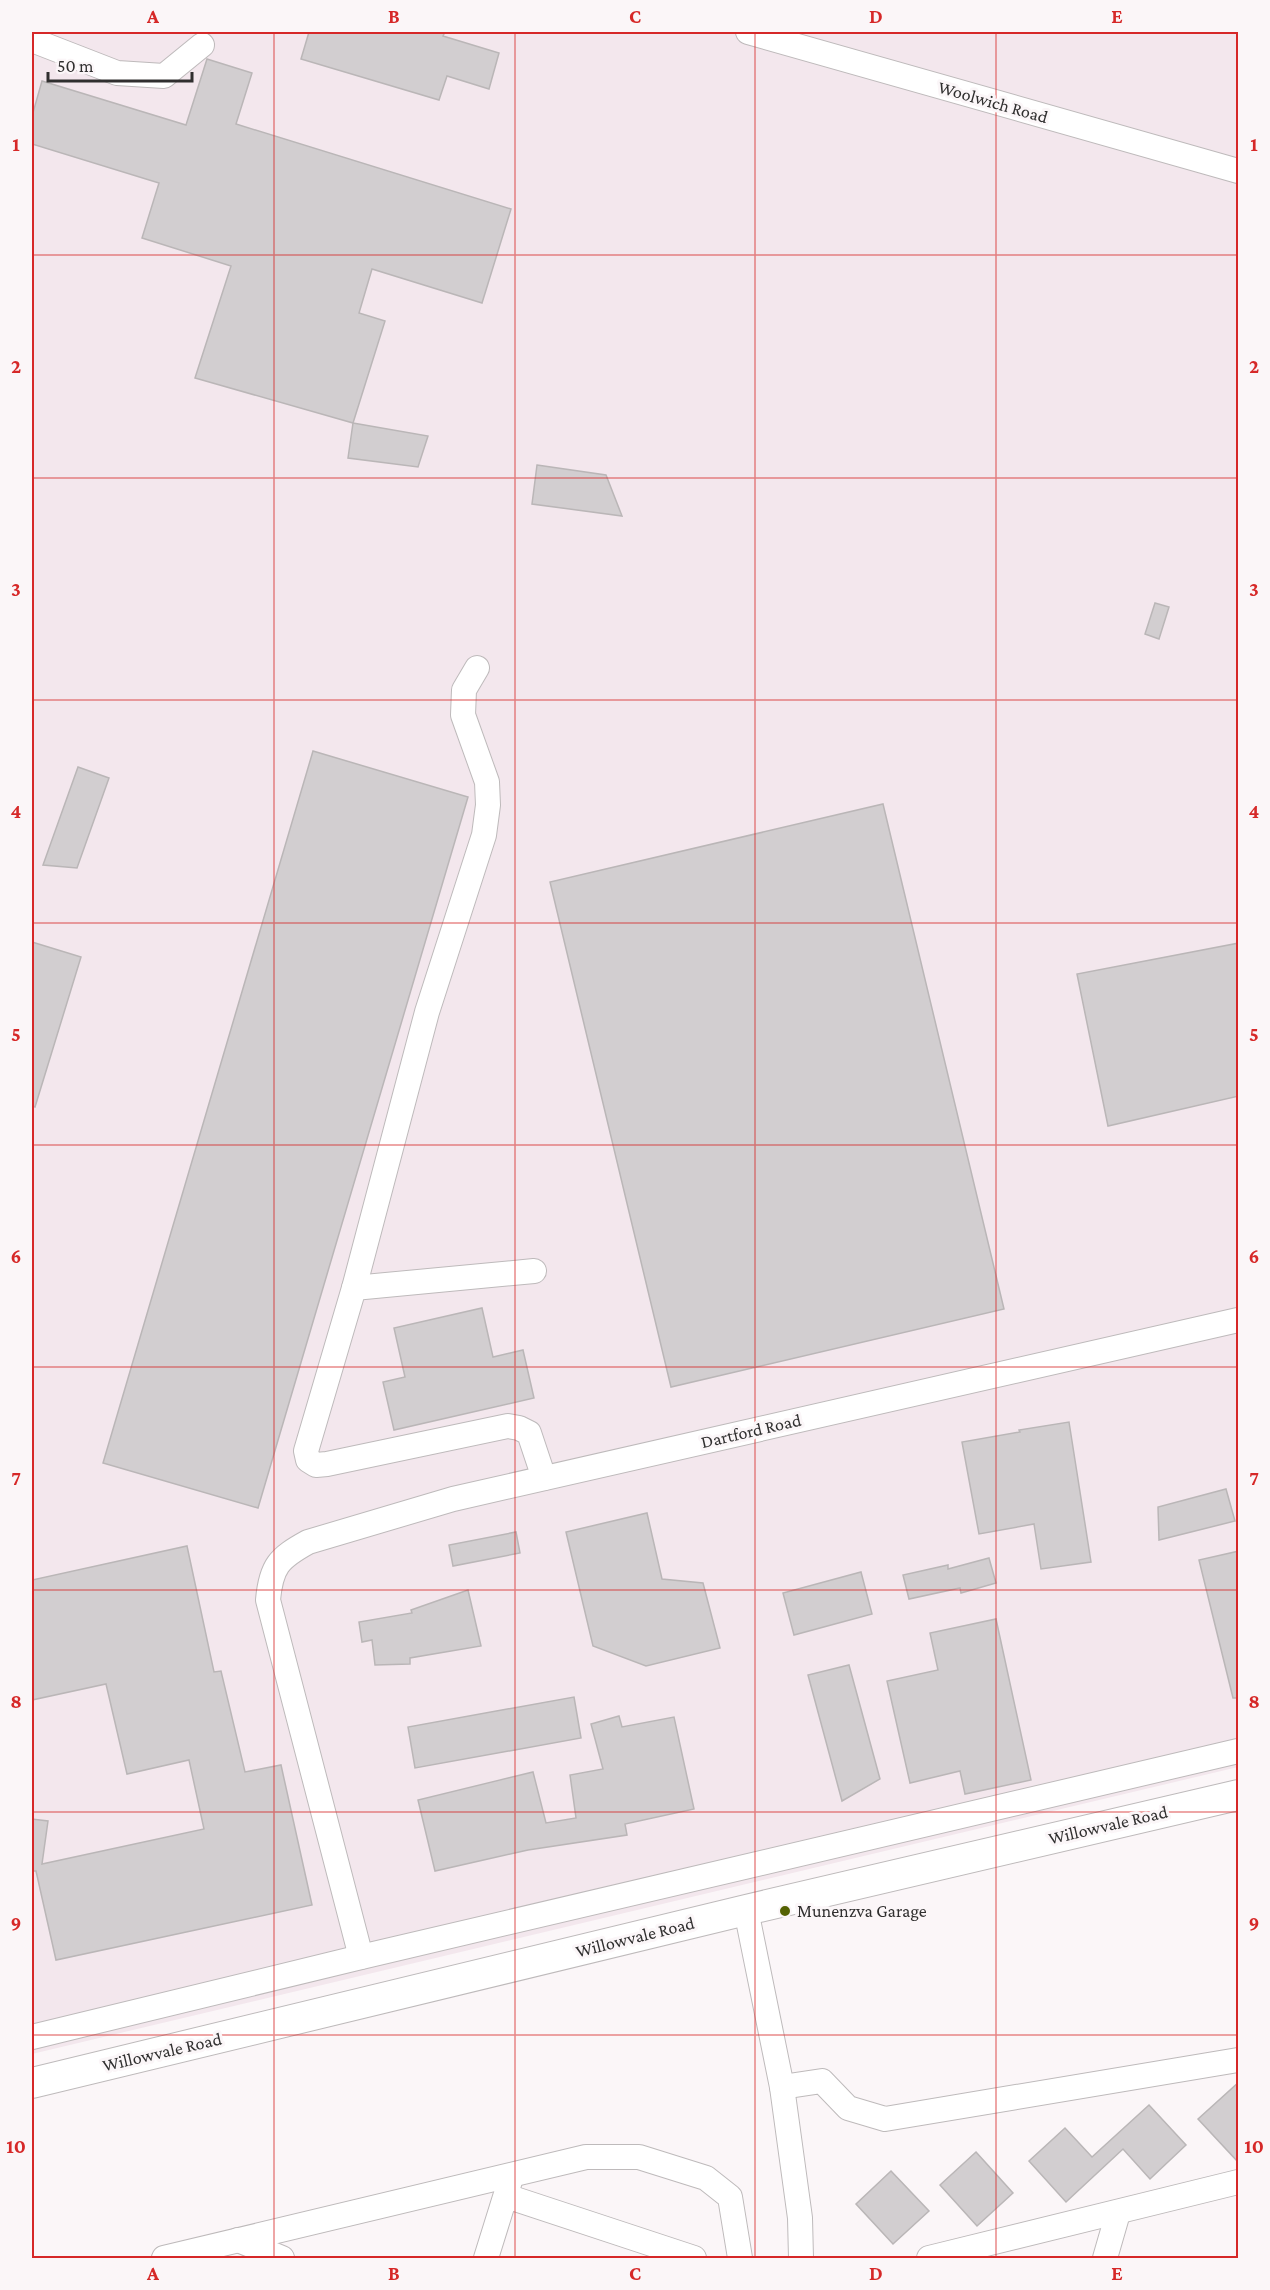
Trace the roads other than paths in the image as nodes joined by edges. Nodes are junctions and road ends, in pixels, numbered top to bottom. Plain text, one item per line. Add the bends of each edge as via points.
1 (748, 32) edge
2 (32, 40) edge
3 (202, 45) dead end
4 (1239, 171) edge
5 (477, 668) dead end
6 (534, 1271) dead end
7 (354, 1288) junction
8 (1239, 1320) edge
9 (544, 1478) junction
10 (1239, 1751) edge
11 (1239, 1795) edge
12 (746, 1910) junction
13 (361, 1957) junction
14 (32, 2037) edge
15 (1239, 2060) edge
16 (32, 2083) edge
17 (782, 2087) junction
18 (1239, 2182) edge
19 (509, 2186) junction
20 (1118, 2213) junction
21 (225, 2248) edge
22 (164, 2259) edge
23 (282, 2259) edge
24 (486, 2259) edge
25 (694, 2259) edge
26 (740, 2259) edge
27 (801, 2259) edge
28 (930, 2259) edge
29 (1105, 2259) edge

1 - 4 street, Woolwich Road
2 - 3 street via 117,73 164,76
5 - 7 street via 464,690 463,715 487,782 484,835 427,1012
6 - 7 street
7 - 9 street via 306,1451 308,1460 316,1465 327,1464 508,1426 529,1433
8 - 9 street, Dartford Road
9 - 13 street, Dartford Road via 453,1499 308,1542 286,1554 269,1582 268,1600
10 - 13 street
11 - 12 main road, Willowvale Road
12 - 16 main road, Willowvale Road
12 - 17 street
13 - 14 street
15 - 17 street via 885,2119 848,2108 822,2081
17 - 27 street via 801,2218
18 - 20 street
19 - 21 street
19 - 24 street
19 - 25 street
19 - 26 street via 586,2157 639,2157 706,2178 730,2197
20 - 28 street
20 - 29 street
21 - 22 street
21 - 23 street

